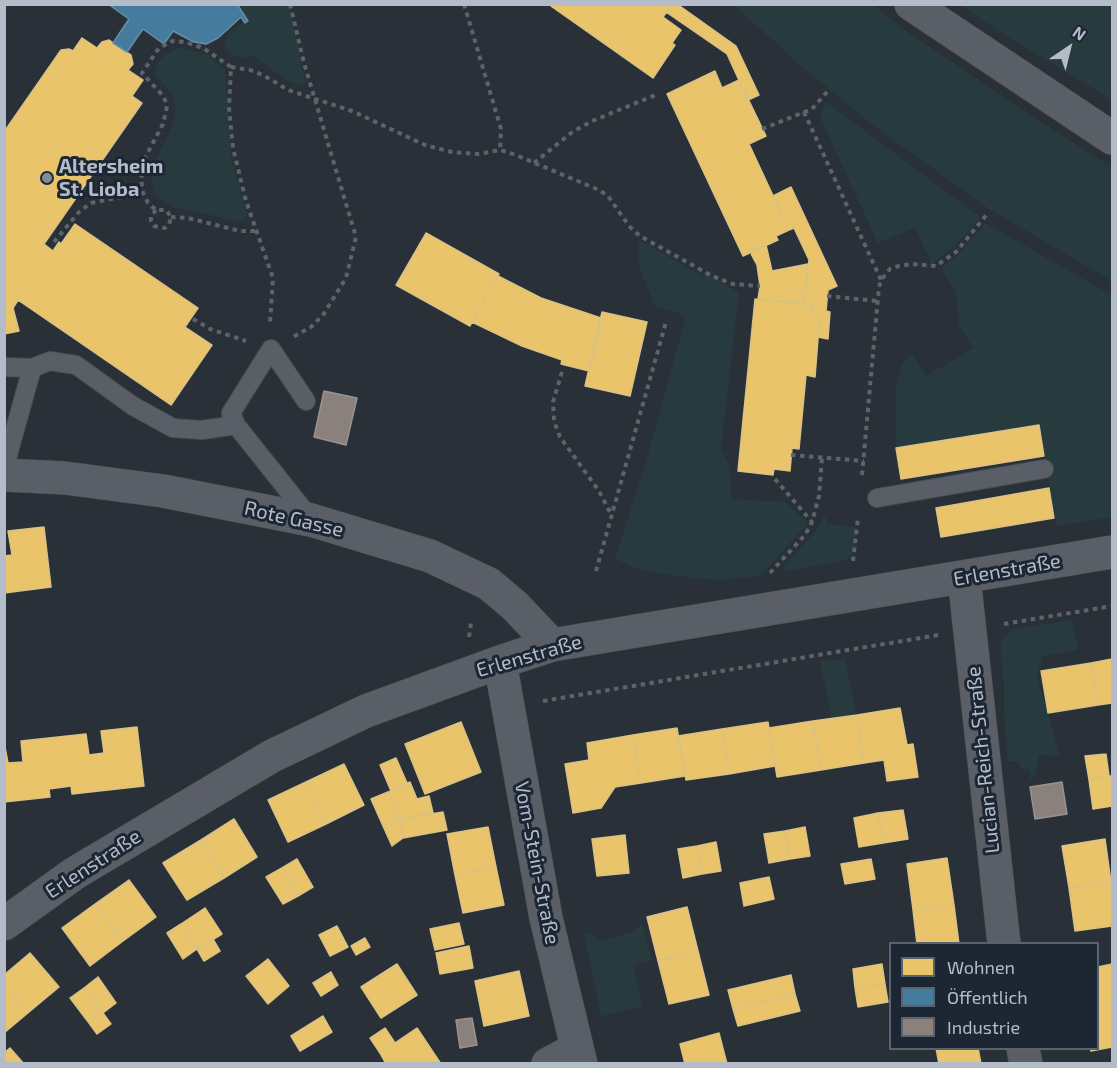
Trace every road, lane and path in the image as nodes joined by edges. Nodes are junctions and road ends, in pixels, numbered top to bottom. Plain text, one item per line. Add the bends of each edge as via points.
1 (290, 4) edge
2 (464, 4) edge
3 (911, 4) edge
4 (231, 66) junction
5 (827, 92) dead end
6 (658, 94) dead end
7 (315, 98) junction
8 (804, 112) junction
9 (762, 129) dead end
10 (1113, 138) edge
11 (500, 150) junction
12 (534, 163) junction
13 (143, 193) junction
14 (156, 210) junction
15 (988, 213) dead end
16 (171, 217) junction
17 (258, 231) junction
18 (54, 242) dead end
19 (881, 280) junction
20 (760, 286) dead end
21 (827, 296) dead end
22 (877, 301) junction
23 (193, 319) dead end
24 (666, 322) dead end
25 (271, 350) junction
26 (4, 367) edge
27 (32, 369) junction
28 (562, 372) dead end
29 (306, 401) dead end
30 (236, 425) junction
31 (791, 455) dead end
32 (822, 457) junction
33 (864, 460) junction
34 (4, 469) edge
35 (1044, 469) dead end
36 (4, 475) edge
37 (775, 479) dead end
38 (861, 483) dead end
39 (877, 498) dead end
40 (612, 515) junction
41 (858, 516) dead end
42 (311, 520) junction
43 (812, 522) junction
44 (1113, 552) edge
45 (852, 567) dead end
46 (596, 571) dead end
47 (964, 577) junction
48 (763, 580) dead end
49 (1113, 606) edge
50 (970, 630) junction
51 (552, 645) junction
52 (500, 662) junction
53 (538, 706) dead end
54 (4, 924) edge
55 (1004, 942) edge
56 (568, 1059) edge

1 - 7 path
2 - 11 path via 501,129
3 - 10 street
4 - 7 path
4 - 13 path via 202,48 172,41 159,48 141,73 164,97 167,106 164,124 143,166
4 - 17 path via 229,108 233,148
5 - 8 path
6 - 12 path via 592,121
7 - 11 path via 424,145 478,154
7 - 25 path via 356,237 354,254 346,278 323,315 311,327
8 - 9 path
8 - 19 path
11 - 12 path
12 - 20 path via 599,190 640,236 712,276 733,284
13 - 14 path
13 - 18 path via 91,203
14 - 16 path via 166,210
14 - 16 path via 151,221 154,226 165,228
15 - 19 path via 956,252 936,266 899,266 890,269
16 - 17 path
17 - 25 path via 273,278
19 - 22 path
21 - 22 path
22 - 33 path
23 - 25 path via 210,329
24 - 40 path
25 - 29 lane
25 - 30 lane via 231,413
26 - 27 lane
27 - 30 lane via 50,361 76,365 173,428 202,430
27 - 34 lane
28 - 40 path via 553,402 554,421 560,437
30 - 42 lane
31 - 32 path
32 - 33 path
32 - 43 path
33 - 38 path
35 - 39 lane
36 - 42 street, Rote Gasse via 65,478 163,491
37 - 43 path
40 - 46 path
41 - 45 path
42 - 51 street, Rote Gasse via 430,556 489,584
43 - 48 path via 805,535
44 - 47 street, Erlenstraße
47 - 50 street, Lucian-Reich-Straße
47 - 51 street, Erlenstraße
49 - 50 path
50 - 53 path via 542,701
50 - 55 street, Lucian-Reich-Straße
51 - 52 street, Erlenstraße
52 - 54 street, Erlenstraße via 366,711 272,756 75,873
52 - 56 street, Vom-Stein-Straße

